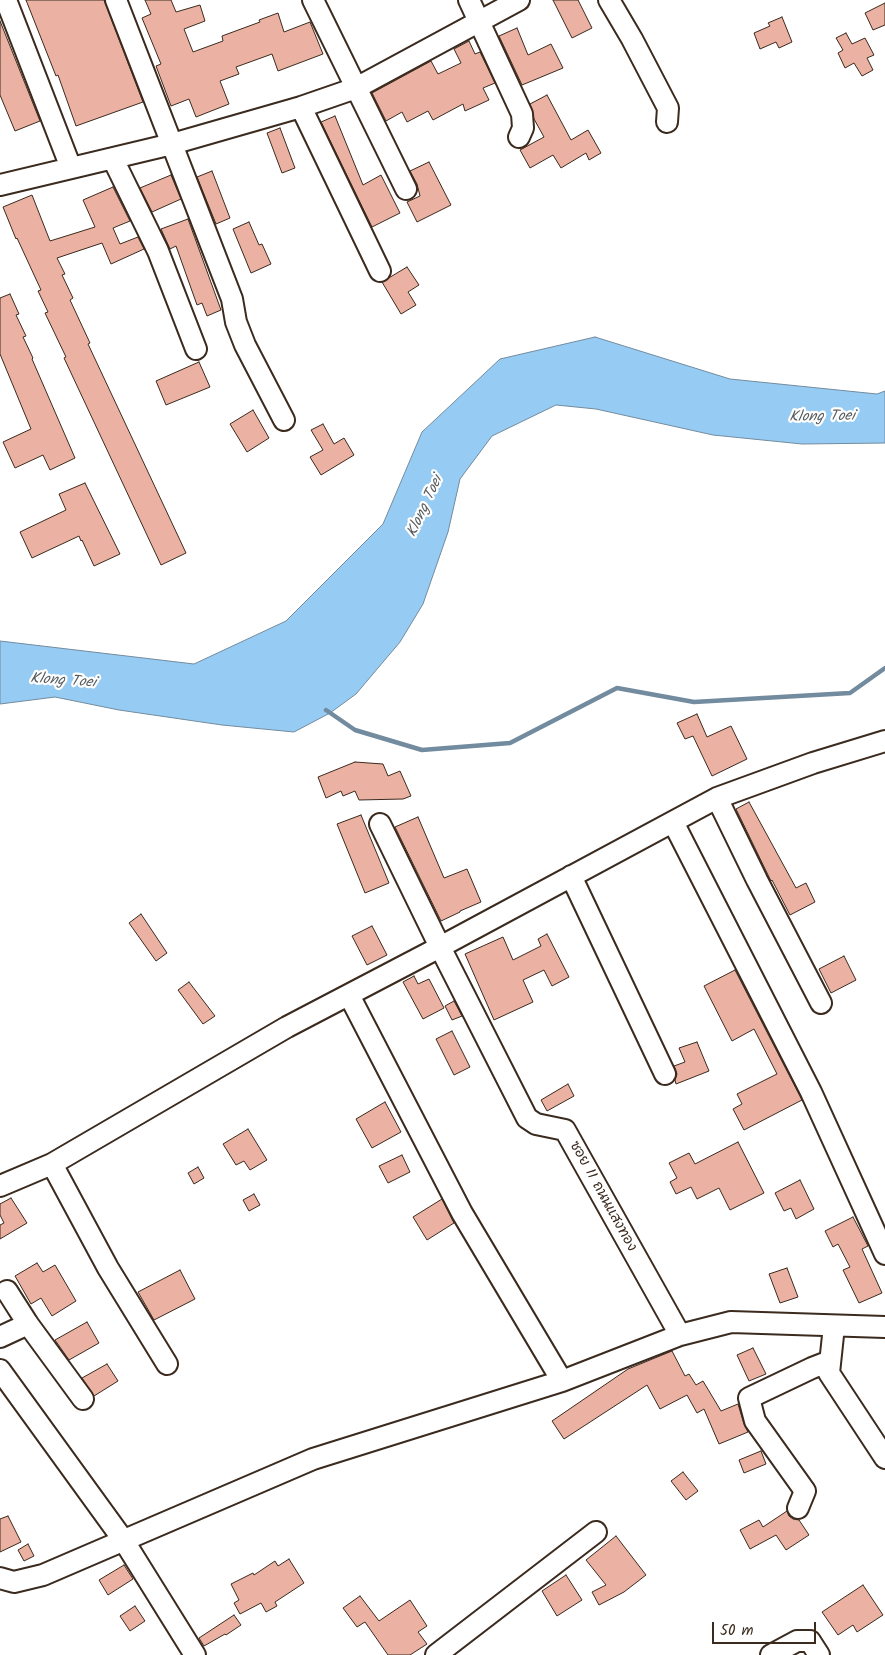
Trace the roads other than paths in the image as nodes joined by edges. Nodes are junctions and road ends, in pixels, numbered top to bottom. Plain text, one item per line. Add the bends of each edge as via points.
1 (6, 0) edge
2 (116, 0) edge
3 (314, 0) edge
4 (469, 0) edge
5 (519, 0) edge
6 (608, 0) edge
7 (480, 22) junction
8 (356, 88) junction
9 (301, 107) junction
10 (667, 122) dead end
11 (519, 137) dead end
12 (172, 144) junction
13 (113, 159) junction
14 (72, 168) junction
15 (0, 185) edge
16 (406, 189) dead end
17 (380, 271) dead end
18 (196, 349) dead end
19 (284, 420) dead end
20 (885, 741) edge
21 (717, 798) junction
22 (673, 822) junction
23 (380, 824) dead end
24 (571, 876) junction
25 (440, 947) junction
26 (349, 995) junction
27 (821, 1004) dead end
28 (665, 1074) dead end
29 (52, 1164) junction
30 (0, 1186) edge
31 (885, 1254) edge
32 (7, 1291) dead end
33 (28, 1324) junction
34 (834, 1326) junction
35 (885, 1327) edge
36 (680, 1335) junction
37 (0, 1337) edge
38 (830, 1361) junction
39 (168, 1364) dead end
40 (0, 1370) edge
41 (562, 1381) junction
42 (83, 1399) dead end
43 (885, 1458) edge
44 (798, 1508) dead end
45 (596, 1532) dead end
46 (124, 1541) junction
47 (0, 1578) edge
48 (195, 1655) edge
49 (436, 1655) edge
50 (771, 1655) edge
51 (819, 1655) edge

1 - 14 street
2 - 12 street
3 - 8 street
4 - 7 street
5 - 7 street
6 - 10 street via 668,108
7 - 8 street
7 - 11 street via 522,114 523,128
8 - 9 street
8 - 16 street
9 - 12 street
9 - 17 street
12 - 13 street
12 - 19 street via 232,299 245,345
13 - 14 street
13 - 18 street via 158,251
14 - 15 street
20 - 21 street
21 - 22 street
21 - 27 street
22 - 24 street
22 - 31 street via 811,1092
23 - 25 street, ซอย 11 ถนนแสงทอง
24 - 25 street
24 - 28 street
25 - 26 street
25 - 36 street, ซอย 11 ถนนแสงทอง via 527,1118 536,1124 565,1130
26 - 29 street via 287,1027
26 - 41 street via 462,1213
29 - 30 street
29 - 39 street via 108,1268
32 - 33 street
33 - 37 street
33 - 42 street
34 - 35 street
34 - 36 street via 731,1322
34 - 38 street
36 - 41 street
38 - 43 street via 829,1373
38 - 44 street via 749,1398 755,1421 806,1491
40 - 46 street
41 - 46 street via 313,1459
45 - 49 street
46 - 47 street via 43,1575 14,1582
46 - 48 street
50 - 51 street via 797,1641 810,1641

